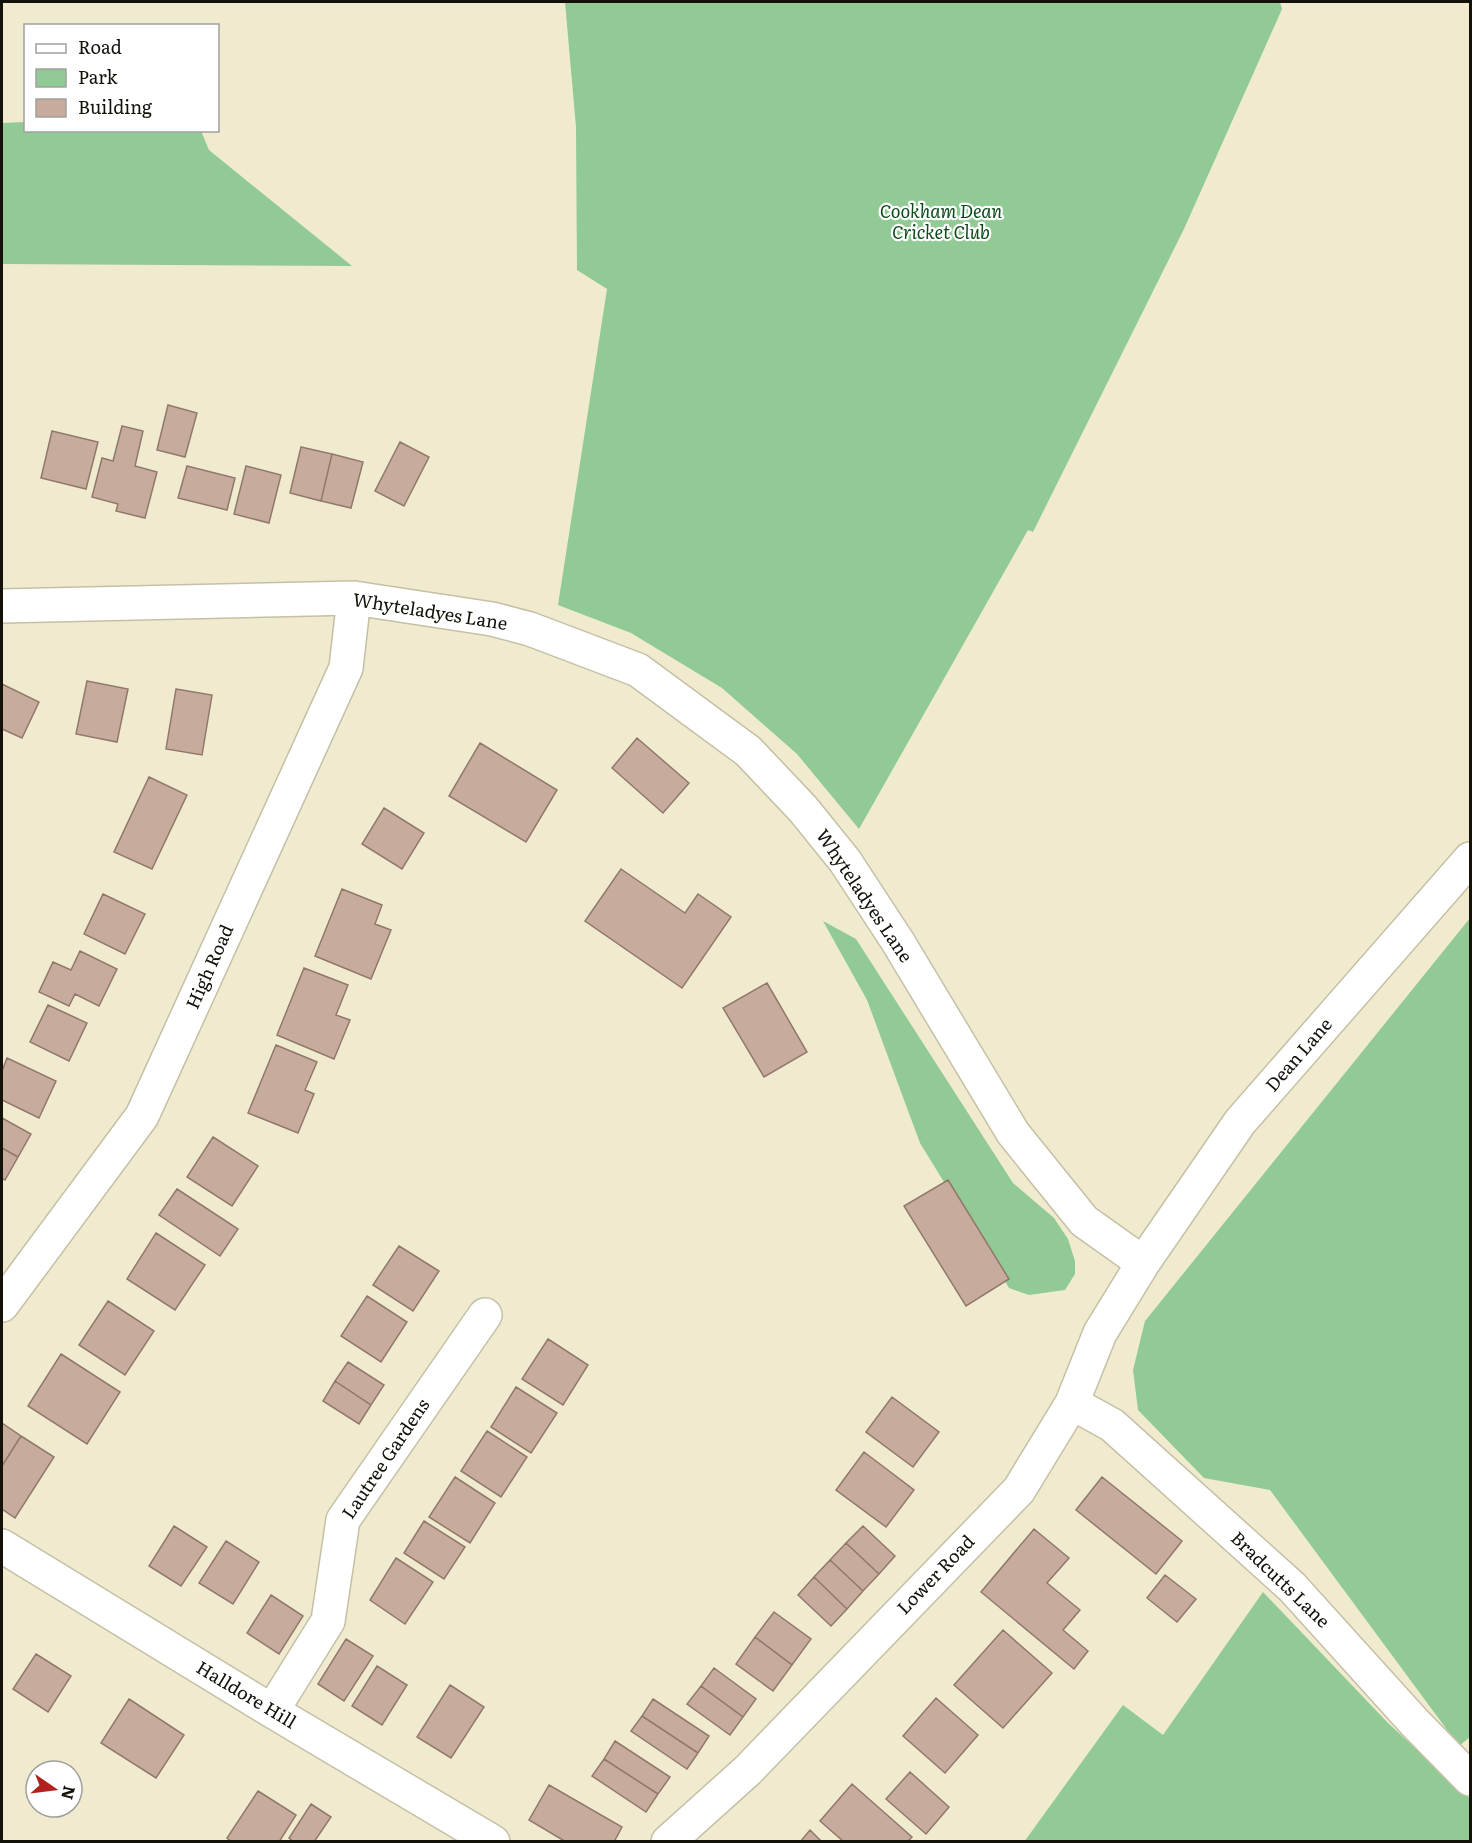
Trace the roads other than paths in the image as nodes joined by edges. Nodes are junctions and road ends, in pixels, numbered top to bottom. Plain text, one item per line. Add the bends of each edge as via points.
1 (354, 598) junction
2 (2, 606) edge
3 (1470, 859) edge
4 (1143, 1263) junction
5 (2, 1305) edge
6 (485, 1315) dead end
7 (1072, 1403) junction
8 (2, 1546) edge
9 (272, 1711) junction
10 (1470, 1779) edge
11 (493, 1842) edge
12 (668, 1842) edge

1 - 2 street, Whyteladyes Lane
1 - 4 street, Whyteladyes Lane via 492,619 638,669 748,751 845,861 1012,1133 1084,1221
1 - 5 street, High Road via 346,668 142,1116
3 - 4 street, Dean Lane via 1240,1122
4 - 7 street, Lower Road via 1100,1333
6 - 9 street, Lautree Gardens via 343,1520 328,1621
7 - 10 street, Bradcutts Lane via 1112,1425 1293,1587
7 - 12 street, Lower Road via 1018,1490 747,1772
8 - 9 street, Halldore Hill
9 - 11 street, Halldore Hill

